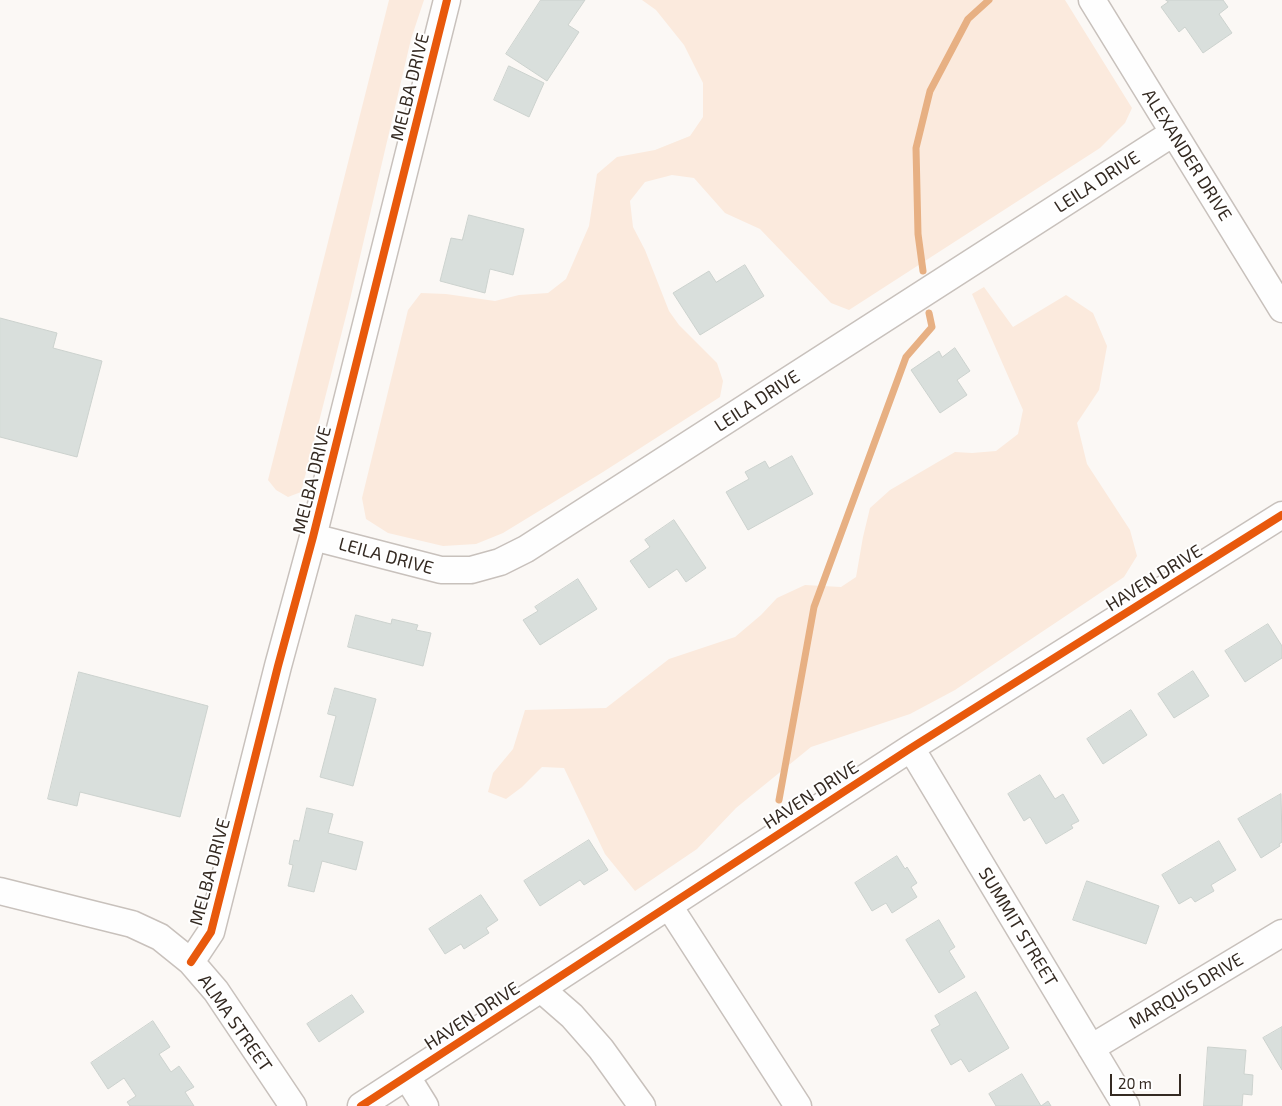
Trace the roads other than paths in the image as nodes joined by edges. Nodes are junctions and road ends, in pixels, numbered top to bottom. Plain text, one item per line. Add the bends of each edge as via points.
1 (447, 0) edge
2 (1092, 0) edge
3 (1173, 133) junction
4 (1282, 309) edge
5 (1282, 515) edge
6 (313, 537) junction
7 (911, 748) junction
8 (0, 891) edge
9 (669, 906) junction
10 (1282, 934) edge
11 (191, 962) junction
12 (541, 989) junction
13 (1091, 1048) junction
14 (407, 1077) junction
15 (641, 1105) edge
16 (293, 1106) edge
17 (361, 1106) edge
18 (425, 1106) edge
19 (798, 1106) edge
20 (1126, 1106) edge

1 - 6 street, MELBA DRIVE
2 - 3 street, ALEXANDER DRIVE
3 - 4 street, ALEXANDER DRIVE
3 - 6 street, LEILA DRIVE via 526,549 500,562 471,570 441,570
5 - 7 street, HAVEN DRIVE
6 - 11 street, MELBA DRIVE via 211,932
7 - 9 street, HAVEN DRIVE
7 - 13 street, SUMMIT STREET
8 - 11 street, ALMA STREET via 132,924 160,937
9 - 12 street, HAVEN DRIVE
9 - 19 street
10 - 13 street, MARQUIS DRIVE
11 - 16 street, ALMA STREET via 216,991
12 - 14 street, HAVEN DRIVE
12 - 15 street via 572,1016 601,1049
13 - 20 street, SUMMIT STREET
14 - 17 street, HAVEN DRIVE
14 - 18 street

